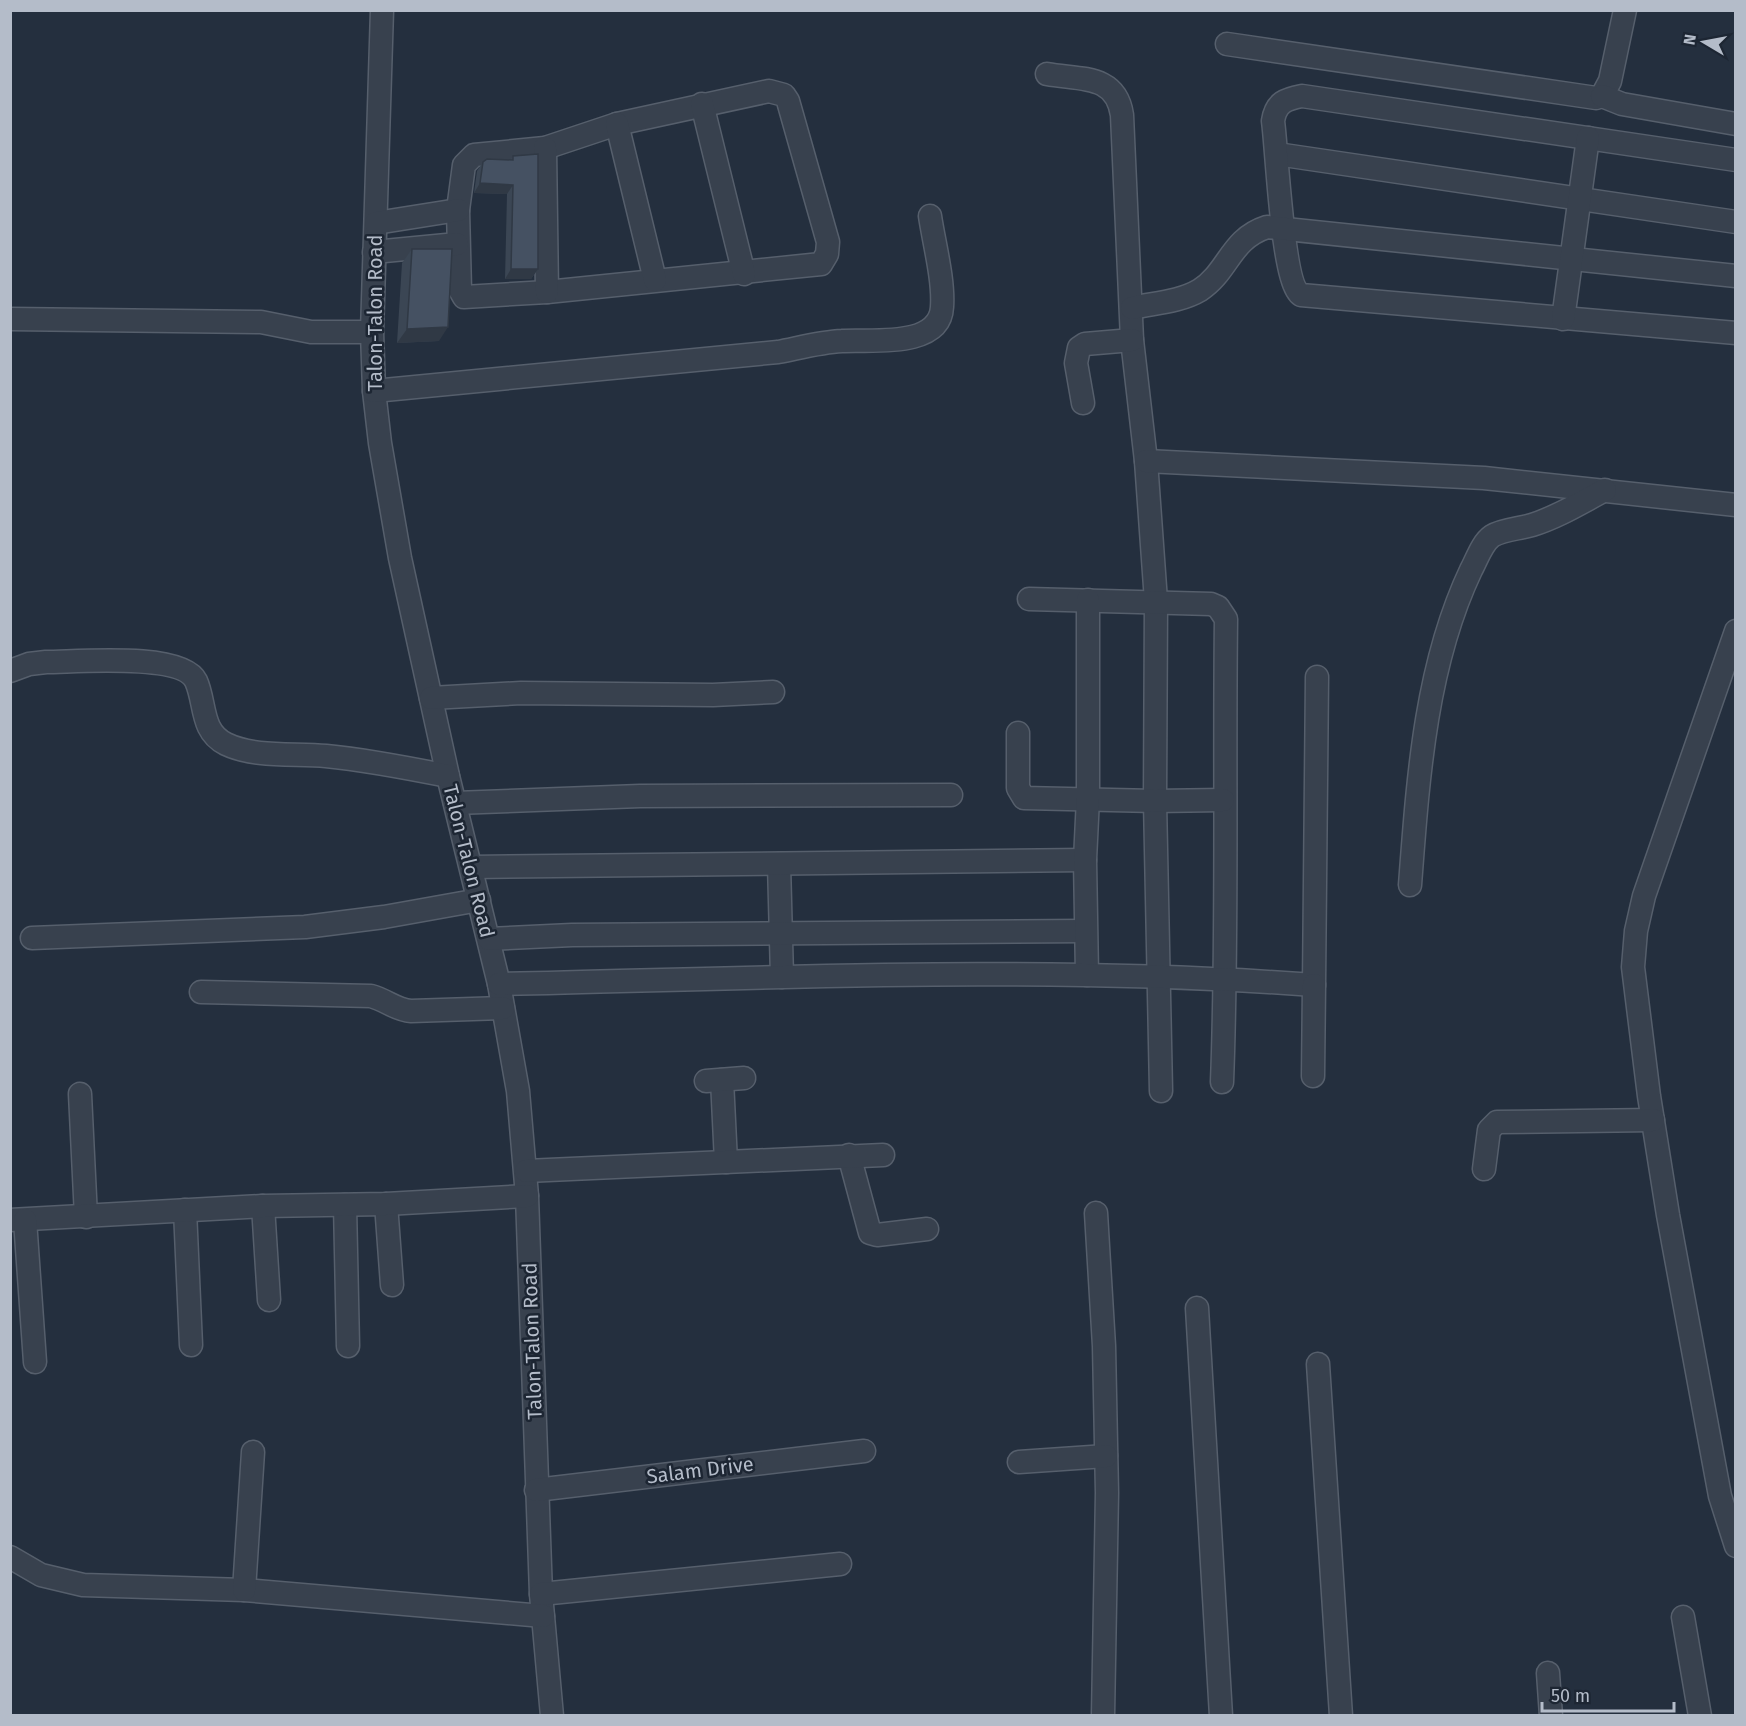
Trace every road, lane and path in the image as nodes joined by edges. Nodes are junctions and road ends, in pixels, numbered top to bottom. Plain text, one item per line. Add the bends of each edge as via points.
1 (382, 10) edge
2 (1625, 10) edge
3 (1227, 44) dead end
4 (1047, 75) dead end
5 (1602, 96) junction
6 (702, 104) junction
7 (617, 124) junction
8 (1736, 124) edge
9 (1588, 138) junction
10 (544, 148) junction
11 (1277, 154) junction
12 (1736, 160) edge
13 (1580, 198) junction
14 (458, 210) junction
15 (930, 216) dead end
16 (1736, 222) edge
17 (376, 224) junction
18 (1282, 228) junction
19 (457, 243) junction
20 (374, 252) junction
21 (1571, 258) junction
22 (744, 274) junction
23 (1736, 276) edge
24 (655, 280) junction
25 (547, 292) junction
26 (1132, 308) junction
27 (10, 319) edge
28 (1563, 319) junction
29 (372, 332) junction
30 (1736, 333) edge
31 (1132, 340) junction
32 (374, 391) junction
33 (1083, 403) dead end
34 (1146, 461) junction
35 (1605, 490) junction
36 (1736, 505) edge
37 (1029, 599) dead end
38 (1088, 600) junction
39 (1156, 601) junction
40 (1736, 631) edge
41 (10, 671) edge
42 (1317, 677) dead end
43 (773, 692) dead end
44 (431, 698) junction
45 (1018, 733) dead end
46 (448, 776) junction
47 (951, 795) dead end
48 (1088, 798) junction
49 (1223, 800) junction
50 (1155, 801) junction
51 (455, 802) junction
52 (1085, 860) junction
53 (779, 864) junction
54 (472, 867) junction
55 (1410, 885) dead end
56 (479, 900) junction
57 (1085, 931) junction
58 (783, 935) junction
59 (32, 938) dead end
60 (489, 939) junction
61 (1087, 975) junction
62 (1158, 976) junction
63 (782, 977) junction
64 (1226, 978) junction
65 (499, 984) junction
66 (1314, 985) junction
67 (201, 992) dead end
68 (503, 1008) junction
69 (1313, 1076) dead end
70 (724, 1080) dead end
71 (1222, 1082) dead end
72 (1161, 1091) dead end
73 (80, 1094) dead end
74 (1653, 1120) junction
75 (849, 1155) junction
76 (883, 1155) dead end
77 (726, 1162) junction
78 (1484, 1169) dead end
79 (526, 1171) junction
80 (527, 1196) junction
81 (386, 1204) junction
82 (345, 1205) junction
83 (263, 1206) junction
84 (185, 1210) junction
85 (1096, 1213) dead end
86 (86, 1217) junction
87 (18, 1220) edge
88 (927, 1229) dead end
89 (392, 1285) dead end
90 (269, 1300) dead end
91 (1197, 1308) dead end
92 (191, 1345) dead end
93 (348, 1346) dead end
94 (35, 1362) dead end
95 (1318, 1364) dead end
96 (864, 1451) dead end
97 (253, 1452) dead end
98 (1106, 1456) junction
99 (1018, 1462) dead end
100 (536, 1490) junction
101 (1736, 1546) edge
102 (10, 1557) edge
103 (840, 1564) dead end
104 (244, 1590) junction
105 (542, 1605) junction
106 (1683, 1617) dead end
107 (1548, 1674) dead end
108 (552, 1716) edge
109 (1103, 1716) edge
110 (1221, 1716) edge
111 (1341, 1716) edge
112 (1551, 1716) edge
113 (1700, 1716) edge

1 - 17 street, Talon-Talon Road
2 - 5 street via 1610,81
3 - 5 street via 1536,90
4 - 26 street via 1097,82 1108,86 1120,99
5 - 8 street via 1622,104
6 - 7 street
6 - 22 street
6 - 22 street via 769,91 784,95 828,242 821,264
7 - 10 street
7 - 24 street
9 - 11 street via 1302,96 1287,99 1274,112
9 - 12 street
9 - 13 street
10 - 14 street via 474,155 468,159
10 - 25 street
11 - 13 street
11 - 18 street
13 - 16 street
13 - 21 street
14 - 17 street
14 - 19 street
15 - 32 street via 942,309 931,328 920,334 896,340 841,341 778,352
17 - 20 street, Talon-Talon Road
18 - 21 street
18 - 26 street via 1267,227 1241,240 1214,277 1194,293
18 - 28 street via 1293,285 1301,295
19 - 20 street
19 - 25 street via 460,290 464,297
20 - 29 street, Talon-Talon Road
21 - 23 street
21 - 28 street
22 - 24 street
24 - 25 street
26 - 31 street
27 - 29 street via 261,322 311,332
28 - 30 street
29 - 32 street, Talon-Talon Road
31 - 33 street via 1085,344 1079,348 1077,363
31 - 34 street
32 - 44 street, Talon-Talon Road via 398,546
34 - 35 street via 1484,478
34 - 39 street
35 - 36 street
35 - 55 street via 1554,517 1497,534 1482,548 1445,642 1428,714
37 - 38 street
38 - 39 street
38 - 48 street
39 - 49 street via 1211,604 1226,619
39 - 50 street
40 - 74 street via 1644,896 1636,931 1634,978
41 - 46 street via 46,662 165,663 189,671 196,681 205,720 225,743 241,749 328,756
42 - 66 street
43 - 44 street via 520,693
44 - 46 street, Talon-Talon Road
45 - 48 street via 1018,788 1024,798
46 - 51 street, Talon-Talon Road
47 - 51 street via 640,796
48 - 50 street
48 - 52 street
49 - 50 street
49 - 64 street
50 - 62 street
51 - 54 street, Talon-Talon Road
52 - 53 street
52 - 57 street
53 - 54 street
53 - 58 street
54 - 56 street, Talon-Talon Road
56 - 59 street via 305,927
56 - 60 street, Talon-Talon Road
57 - 58 street
57 - 61 street
58 - 60 street
58 - 63 street
60 - 65 street, Talon-Talon Road
61 - 62 street
61 - 63 street
62 - 64 street
62 - 72 street
63 - 65 street
64 - 66 street
64 - 71 street
65 - 68 street, Talon-Talon Road
66 - 69 street
67 - 68 street via 371,996 411,1011
68 - 79 street, Talon-Talon Road via 518,1092
70 - 77 street
73 - 86 street
74 - 78 street via 1497,1122 1489,1130
74 - 101 street via 1720,1496
75 - 76 street
75 - 77 street
75 - 88 street via 870,1233
77 - 79 street
79 - 80 street, Talon-Talon Road
80 - 81 street
80 - 100 street, Talon-Talon Road
81 - 82 street
81 - 89 street
82 - 83 street
82 - 93 street
83 - 84 street
83 - 90 street
84 - 86 street
84 - 92 street
85 - 98 street
86 - 87 street
87 - 94 street
91 - 110 street
95 - 111 street
96 - 100 street, Salam Drive
97 - 104 street
98 - 99 street
98 - 109 street
100 - 105 street, Talon-Talon Road
102 - 104 street via 41,1575 82,1586
103 - 105 street
104 - 105 street
105 - 108 street, Talon-Talon Road
106 - 113 street
107 - 112 street

